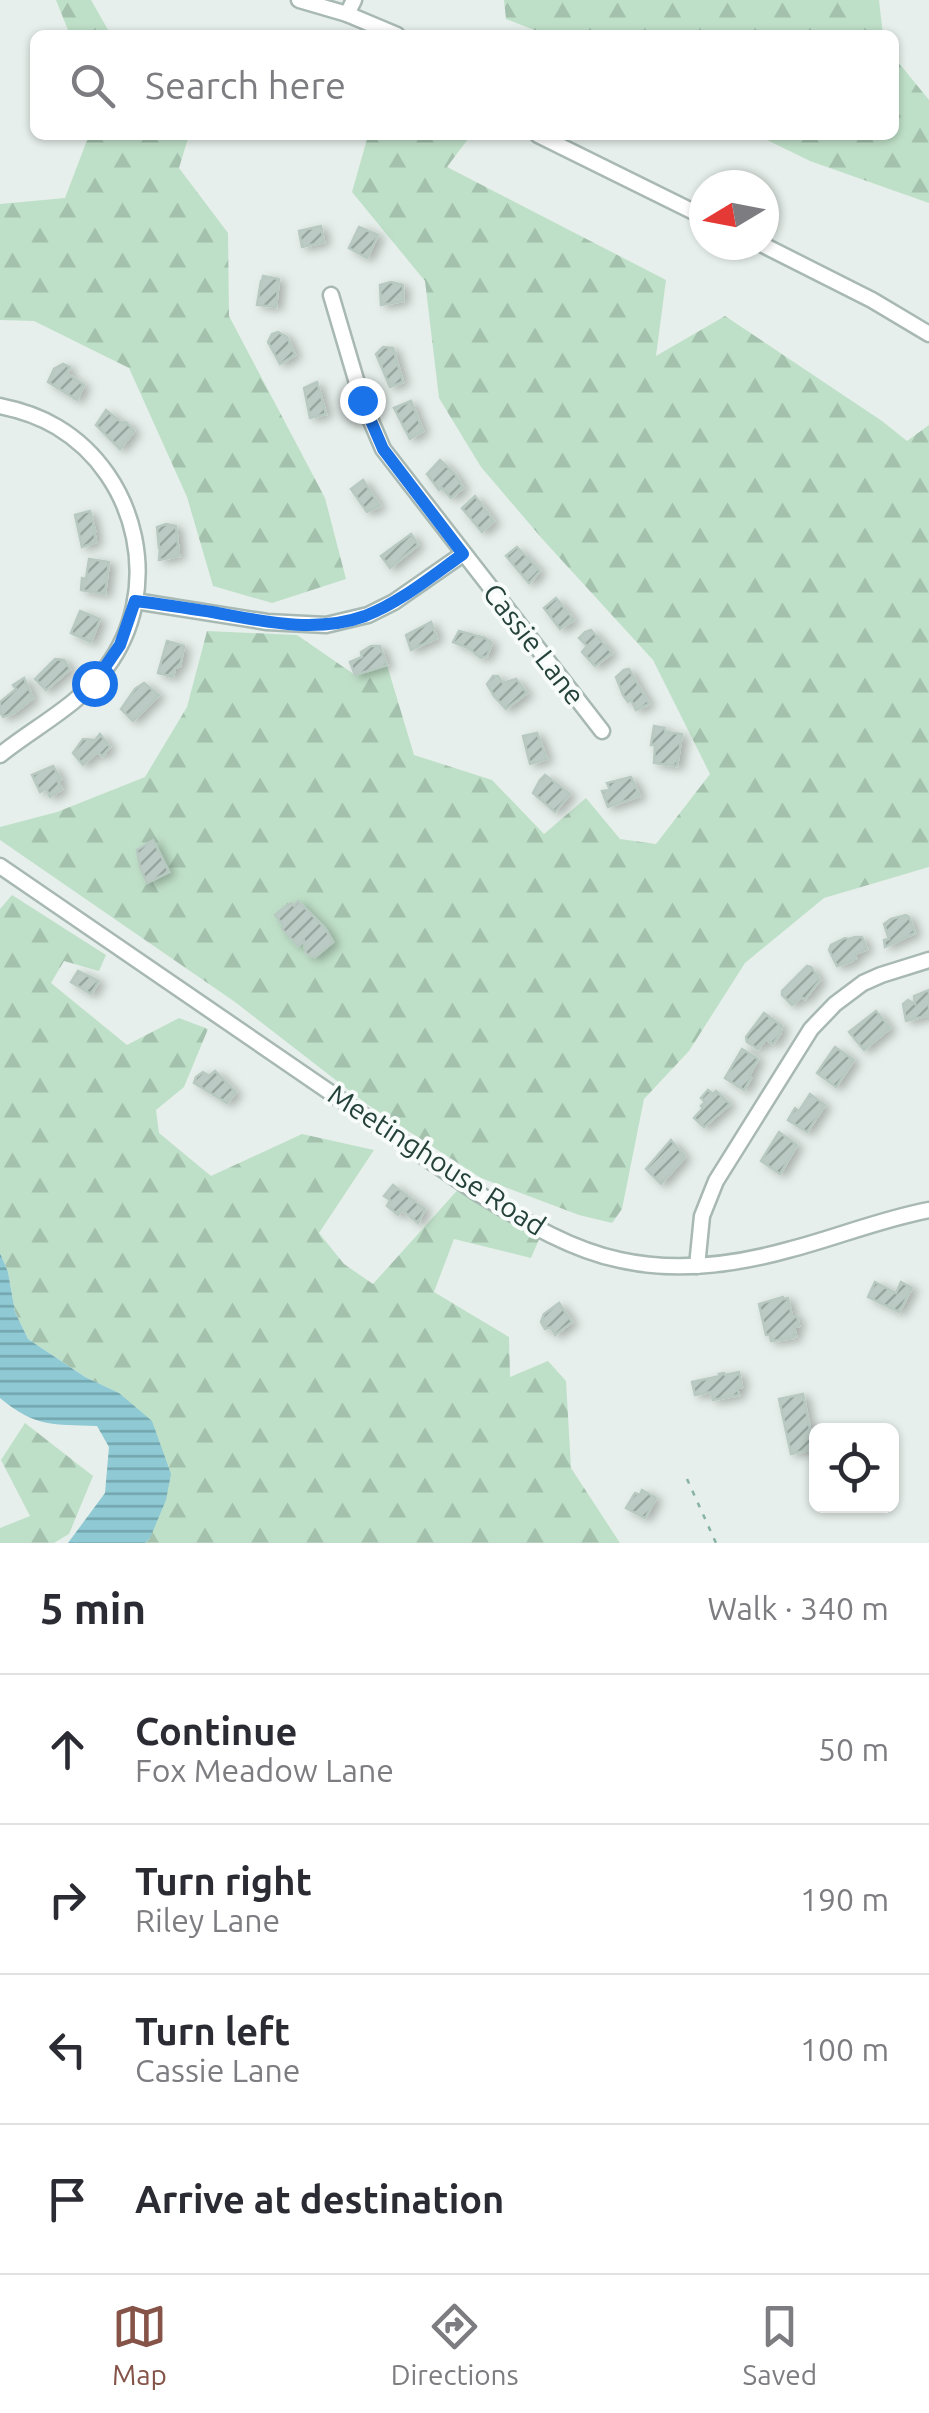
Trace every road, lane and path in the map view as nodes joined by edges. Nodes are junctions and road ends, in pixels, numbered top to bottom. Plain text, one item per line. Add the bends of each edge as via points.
1 (300, 0) edge
2 (354, 0) edge
3 (347, 14) junction
4 (384, 30) edge
5 (548, 140) edge
6 (689, 210) edge
7 (779, 254) edge
8 (330, 295) dead end
9 (929, 334) edge
10 (0, 406) edge
11 (463, 554) junction
12 (135, 601) junction
13 (602, 731) dead end
14 (0, 755) edge
15 (0, 866) edge
16 (929, 960) edge
17 (929, 1210) edge
18 (697, 1266) junction
19 (687, 1479) dead end
20 (716, 1543) edge

1 - 3 street
2 - 3 street
3 - 4 street
5 - 6 street
7 - 9 street
8 - 11 street, Cassie Lane via 372,427
10 - 12 street via 57,427 102,467 133,530
11 - 12 street via 394,602 326,624
11 - 13 street, Cassie Lane
12 - 14 street via 120,645 94,683
15 - 18 street, Meetinghouse Road via 518,1217 622,1261
16 - 18 street via 863,984 811,1030 716,1181 702,1216
17 - 18 street, Meetinghouse Road via 786,1251
19 - 20 path

